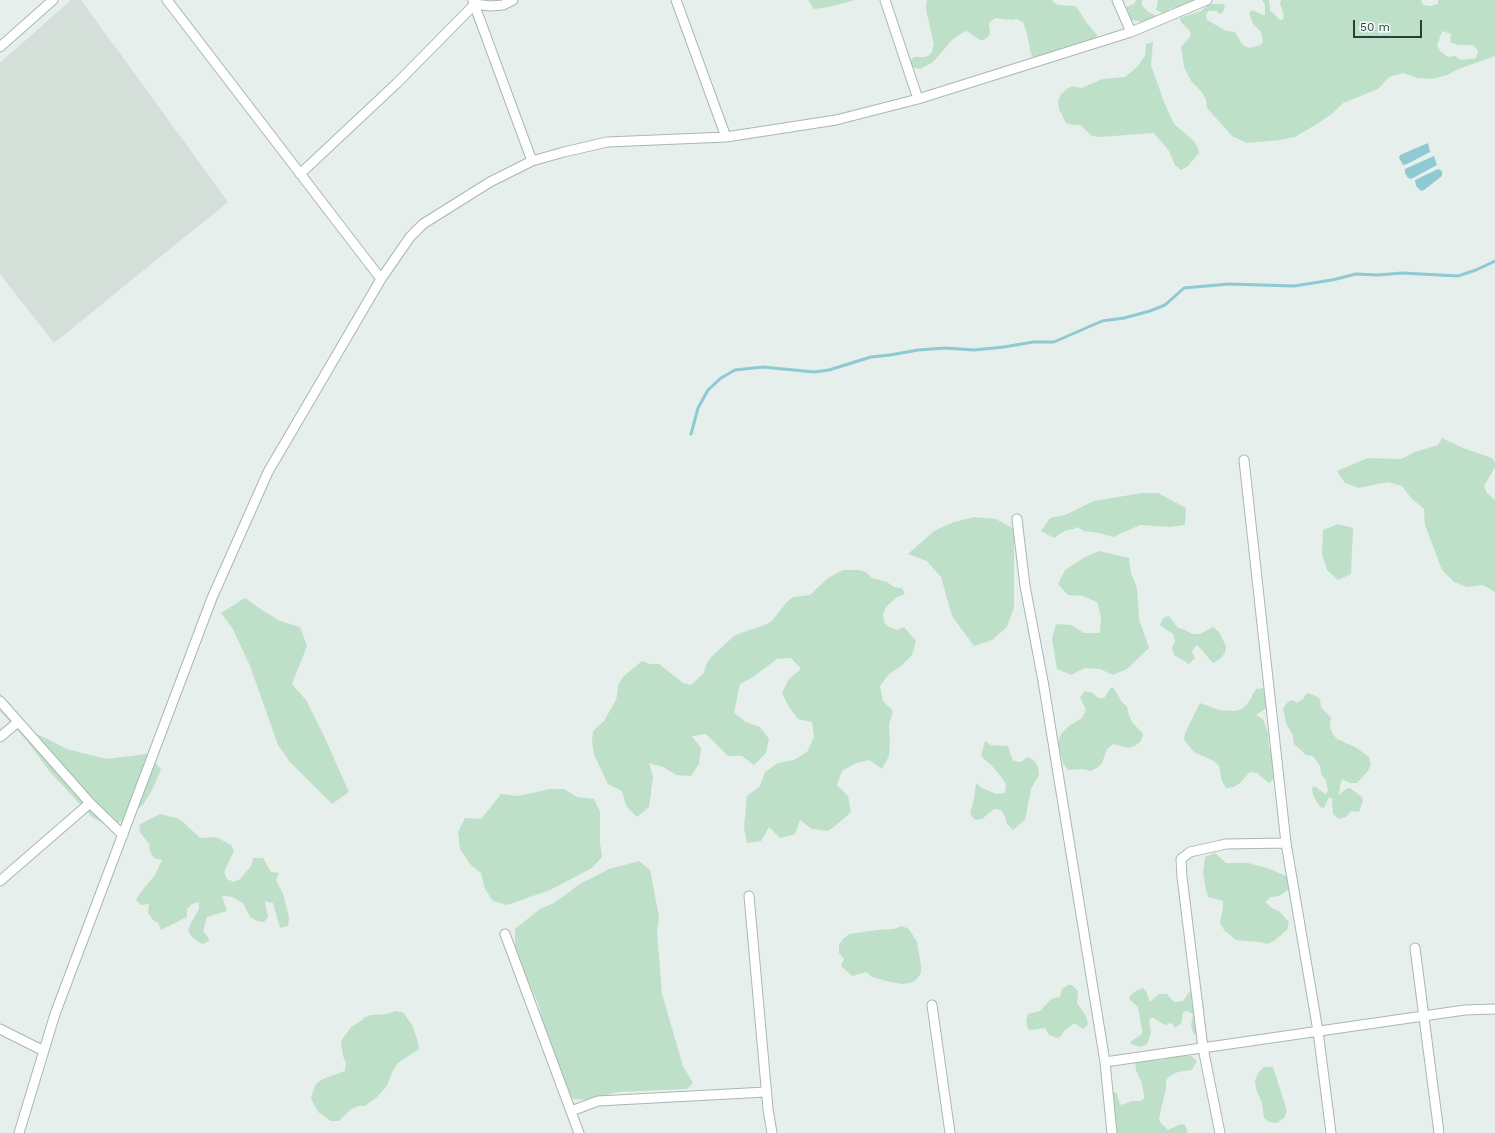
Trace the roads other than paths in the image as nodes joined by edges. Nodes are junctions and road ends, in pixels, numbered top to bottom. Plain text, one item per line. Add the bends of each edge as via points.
1 (53, 0) edge
2 (167, 0) edge
3 (513, 0) edge
4 (676, 0) edge
5 (885, 0) edge
6 (1117, 0) edge
7 (1207, 0) edge
8 (474, 2) edge
9 (1130, 32) junction
10 (0, 48) edge
11 (918, 99) junction
12 (726, 137) junction
13 (532, 161) junction
14 (300, 174) junction
15 (381, 279) junction
16 (1244, 460) dead end
17 (1017, 519) dead end
18 (0, 701) edge
19 (18, 722) junction
20 (0, 737) edge
21 (90, 803) junction
22 (123, 835) junction
23 (1286, 843) junction
24 (0, 882) edge
25 (749, 896) dead end
26 (505, 934) dead end
27 (1415, 948) dead end
28 (932, 1005) dead end
29 (1495, 1009) edge
30 (1424, 1016) junction
31 (0, 1029) edge
32 (1318, 1031) junction
33 (1203, 1048) junction
34 (44, 1051) junction
35 (1105, 1062) junction
36 (766, 1092) junction
37 (571, 1111) junction
38 (19, 1133) edge
39 (579, 1133) edge
40 (772, 1133) edge
41 (950, 1133) edge
42 (1112, 1133) edge
43 (1220, 1133) edge
44 (1331, 1133) edge
45 (1439, 1133) edge

1 - 10 street
2 - 14 street
3 - 8 street via 503,5 490,6
4 - 12 street
5 - 11 street
6 - 9 street
7 - 9 street
8 - 13 street
8 - 14 street via 397,83
9 - 11 street
11 - 12 street via 836,120
12 - 13 street via 607,142
13 - 15 street via 490,182 424,224 410,237
14 - 15 street
15 - 22 street via 268,472 212,598
16 - 23 street
17 - 35 street via 1025,586 1043,681
18 - 19 street
19 - 20 street
19 - 21 street
21 - 22 street
21 - 24 street
22 - 34 street via 55,1014
23 - 32 street
23 - 33 street via 1226,844 1190,852 1182,859
25 - 36 street
26 - 37 street
27 - 30 street
28 - 41 street
29 - 30 street via 1464,1010
30 - 32 street
30 - 45 street
31 - 34 street
32 - 33 street
32 - 44 street
33 - 35 street
33 - 43 street
34 - 38 street
35 - 42 street
36 - 37 street via 598,1101
36 - 40 street
37 - 39 street

